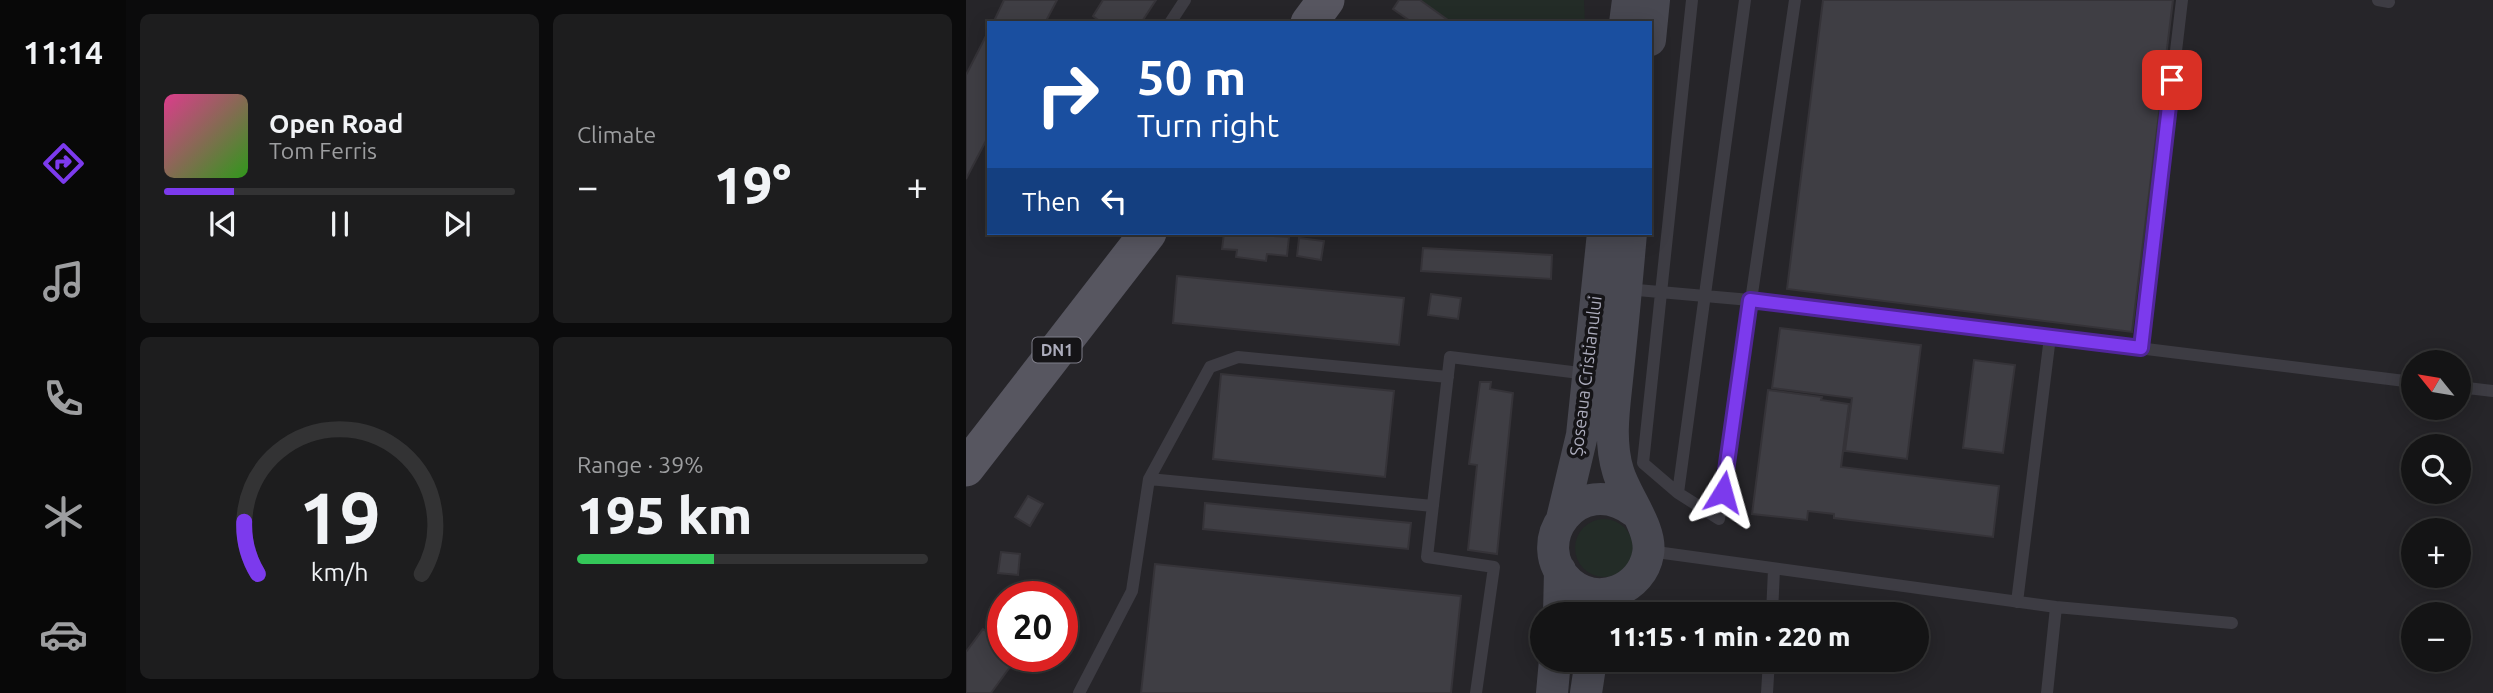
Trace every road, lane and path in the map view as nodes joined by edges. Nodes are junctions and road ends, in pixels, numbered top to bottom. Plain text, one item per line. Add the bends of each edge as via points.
1 (1185, 0) edge
2 (1326, 0) edge
3 (1628, 0) edge
4 (1654, 0) edge
5 (1692, 0) edge
6 (1745, 0) edge
7 (1795, 0) edge
8 (2182, 0) edge
9 (1171, 21) edge
10 (1310, 21) edge
11 (1626, 21) edge
12 (1652, 21) edge
13 (1146, 235) edge
14 (1604, 235) edge
15 (1631, 235) edge
16 (1626, 289) junction
17 (1662, 291) junction
18 (1705, 295) junction
19 (1750, 300) junction
20 (2050, 337) junction
21 (2141, 348) junction
22 (1588, 374) junction
23 (1448, 377) junction
24 (2401, 380) edge
25 (2471, 388) edge
26 (2493, 391) edge
27 (966, 468) edge
28 (1149, 479) junction
29 (1678, 493) junction
30 (1433, 506) junction
31 (1636, 512) junction
32 (1562, 519) junction
33 (1649, 551) junction
34 (1774, 569) junction
35 (1560, 570) junction
36 (1559, 602) edge
37 (1610, 602) edge
38 (1612, 602) edge
39 (1773, 602) edge
40 (2017, 602) junction
41 (2056, 607) junction
42 (2232, 623) dead end
43 (1554, 672) edge
44 (1589, 672) edge
45 (1768, 672) edge
46 (1079, 693) edge
47 (1476, 693) edge
48 (1552, 693) edge
49 (1586, 693) edge
50 (1767, 693) edge
51 (2047, 693) edge

1 - 9 lane
2 - 10 main road
3 - 11 street
4 - 12 street
5 - 17 lane
6 - 18 lane
7 - 19 lane
8 - 21 lane
13 - 27 main road, DN1
14 - 22 street, Șoseaua Cristianului
15 - 16 street, Șoseaua Cristianului
16 - 17 lane
16 - 31 street, Șoseaua Cristianului via 1612,435 1618,470
17 - 18 lane
17 - 29 lane via 1643,463
18 - 19 lane
18 - 29 lane
19 - 20 lane
19 - 29 lane via 1719,519
20 - 21 lane
20 - 40 lane
21 - 24 lane
22 - 23 lane via 1450,357
22 - 32 street, Șoseaua Cristianului via 1582,435
23 - 28 lane via 1238,357 1210,367
23 - 30 lane
25 - 26 lane
28 - 30 lane
28 - 46 lane via 1132,591
30 - 47 lane via 1427,557 1494,567
31 - 32 street via 1611,499 1597,498
31 - 33 street, Șoseaua Cristianului via 1644,524
32 - 35 street, Șoseaua Cristianului via 1554,544
33 - 34 lane
33 - 38 street via 1638,577
34 - 39 lane
34 - 40 lane
35 - 36 street, Șoseaua Cristianului
35 - 37 street via 1570,583
40 - 41 lane
41 - 42 lane
41 - 51 lane
43 - 48 street
44 - 49 street
45 - 50 lane

